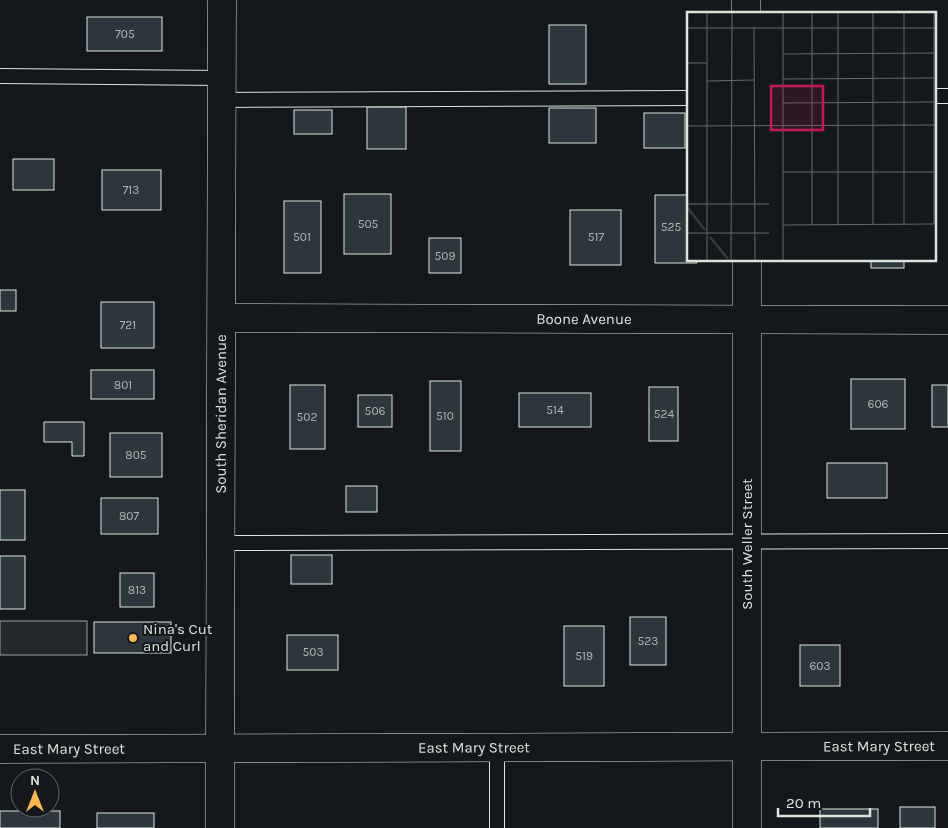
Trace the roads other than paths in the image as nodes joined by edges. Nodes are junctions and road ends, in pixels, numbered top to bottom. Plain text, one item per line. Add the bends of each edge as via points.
1 (222, 0) edge
2 (0, 76) edge
3 (222, 89) junction
4 (687, 98) edge
5 (747, 261) edge
6 (222, 318) junction
7 (747, 320) junction
8 (948, 320) edge
9 (948, 541) edge
10 (747, 542) junction
11 (221, 543) junction
12 (747, 746) junction
13 (948, 746) edge
14 (498, 747) junction
15 (220, 749) junction
16 (0, 750) edge
17 (220, 828) edge
18 (497, 828) edge
19 (747, 828) edge

1 - 3 street, South Sheridan Avenue
2 - 3 lane
3 - 4 lane
3 - 6 street, South Sheridan Avenue
5 - 7 street, South Weller Street
6 - 7 street, Boone Avenue
6 - 11 street, South Sheridan Avenue
7 - 8 street, Boone Avenue
7 - 10 street, South Weller Street
9 - 10 lane
10 - 11 lane
10 - 12 street, South Weller Street
11 - 15 street, South Sheridan Avenue
12 - 13 street, East Mary Street
12 - 14 street, East Mary Street
12 - 19 street, South Weller Street
14 - 15 street, East Mary Street
14 - 18 lane
15 - 16 street, East Mary Street
15 - 17 street, South Sheridan Avenue

